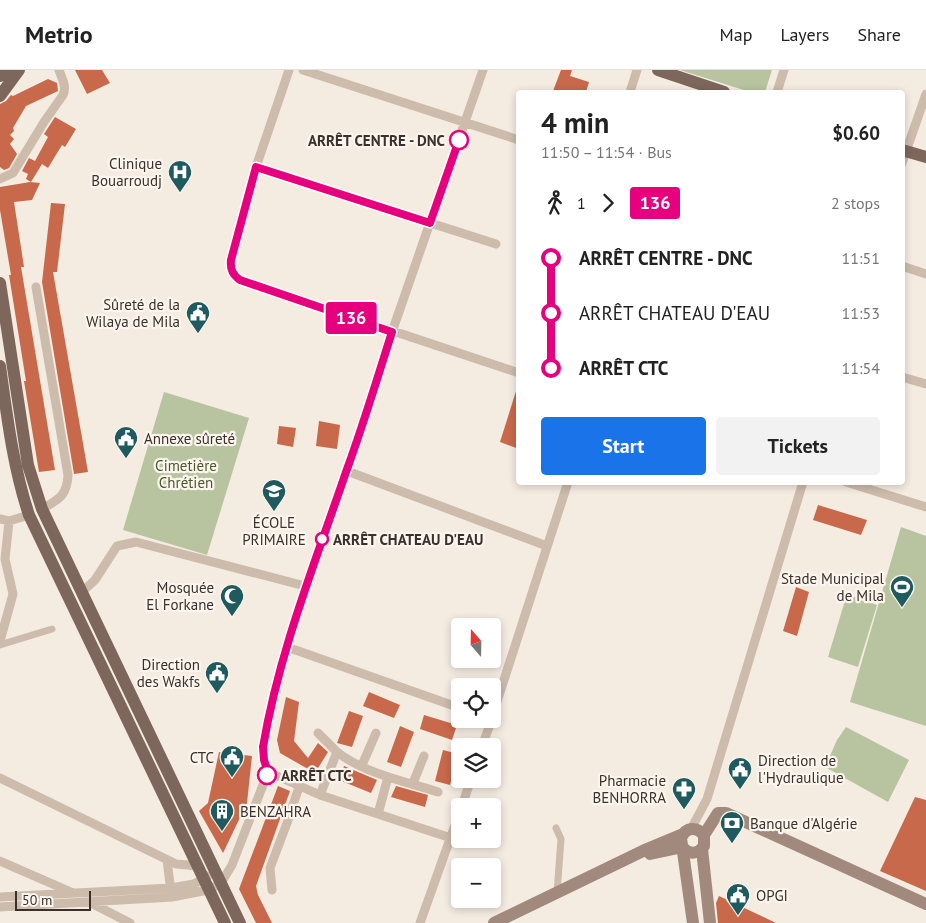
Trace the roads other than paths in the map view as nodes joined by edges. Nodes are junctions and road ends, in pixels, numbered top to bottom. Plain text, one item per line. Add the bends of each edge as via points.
1 (9, 70) edge
2 (19, 70) edge
3 (59, 70) edge
4 (289, 70) edge
5 (303, 70) edge
6 (483, 70) edge
7 (637, 70) edge
8 (658, 70) edge
9 (784, 70) edge
10 (0, 76) edge
11 (631, 90) edge
12 (718, 90) edge
13 (777, 90) edge
14 (926, 94) edge
15 (0, 96) edge
16 (465, 123) junction
17 (516, 139) edge
18 (905, 152) edge
19 (905, 155) edge
20 (926, 157) edge
21 (256, 167) junction
22 (0, 179) edge
23 (430, 223) junction
24 (496, 244) dead end
25 (905, 267) edge
26 (926, 274) edge
27 (0, 283) edge
28 (36, 287) dead end
29 (392, 332) junction
30 (0, 366) edge
31 (516, 372) edge
32 (905, 378) edge
33 (926, 384) edge
34 (347, 471) junction
35 (567, 485) edge
36 (802, 485) edge
37 (856, 485) edge
38 (926, 507) edge
39 (42, 509) junction
40 (29, 515) junction
41 (5, 520) edge
42 (547, 546) junction
43 (305, 586) junction
44 (82, 592) junction
45 (52, 630) dead end
46 (0, 643) edge
47 (287, 648) junction
48 (501, 687) edge
49 (451, 705) edge
50 (318, 733) dead end
51 (376, 733) dead end
52 (337, 752) junction
53 (424, 756) dead end
54 (362, 766) junction
55 (268, 772) junction
56 (388, 777) junction
57 (0, 778) edge
58 (300, 784) junction
59 (412, 784) junction
60 (438, 792) dead end
61 (320, 794) junction
62 (707, 799) junction
63 (718, 813) junction
64 (378, 814) junction
65 (556, 828) dead end
66 (704, 835) junction
67 (451, 838) joint
68 (685, 839) junction
69 (702, 850) junction
70 (167, 860) junction
71 (0, 861) edge
72 (218, 877) junction
73 (203, 878) junction
74 (272, 890) dead end
75 (171, 893) junction
76 (557, 893) junction
77 (73, 894) junction
78 (0, 897) edge
79 (91, 903) junction
80 (926, 904) edge
81 (0, 907) edge
82 (130, 923) edge
83 (224, 923) edge
84 (240, 923) edge
85 (420, 923) edge
86 (494, 923) edge
87 (693, 923) edge
88 (710, 923) edge

1 - 10 main road
2 - 15 main road
3 - 22 street via 65,85 63,95 13,173
4 - 21 street
5 - 16 street
6 - 16 street
7 - 11 street
8 - 12 main road
9 - 13 street
14 - 18 street
16 - 17 street
16 - 23 street
19 - 20 main road
21 - 23 street
21 - 29 street via 231,260 236,277
23 - 24 street
23 - 29 street
25 - 26 street
27 - 39 main road via 28,465
28 - 39 street via 68,475 67,488 58,500
29 - 31 street
29 - 34 street
30 - 40 main road via 13,454
32 - 33 street
34 - 42 street
34 - 43 street
35 - 42 street
36 - 62 street
37 - 38 street
39 - 44 main road
40 - 41 street
40 - 73 main road
41 - 46 street via 5,559 14,594
42 - 48 street
43 - 44 street via 136,542 117,546 95,580
43 - 47 street
44 - 72 main road
45 - 46 street
47 - 49 street
47 - 55 street via 263,747
50 - 52 street
51 - 54 street
52 - 54 street
52 - 61 street
53 - 59 street
54 - 56 street
55 - 58 street
55 - 72 street via 232,865
56 - 59 street
56 - 64 street
57 - 70 street
58 - 61 street
58 - 74 street via 270,868
59 - 60 street
61 - 64 street
62 - 63 street
62 - 68 street
63 - 66 main road
63 - 80 main road via 726,813
64 - 67 street
65 - 76 street via 561,839
66 - 68 main road via 698,830
66 - 69 main road
67 - 85 street
68 - 69 main road via 690,853
68 - 76 main road via 647,849
68 - 87 main road
69 - 88 main road
70 - 73 street via 186,866
70 - 75 street
71 - 77 street
72 - 73 street
72 - 84 main road
73 - 75 street
73 - 83 main road
75 - 77 street
75 - 79 street
76 - 86 main road
77 - 78 street
77 - 79 street
79 - 81 street
79 - 82 street

